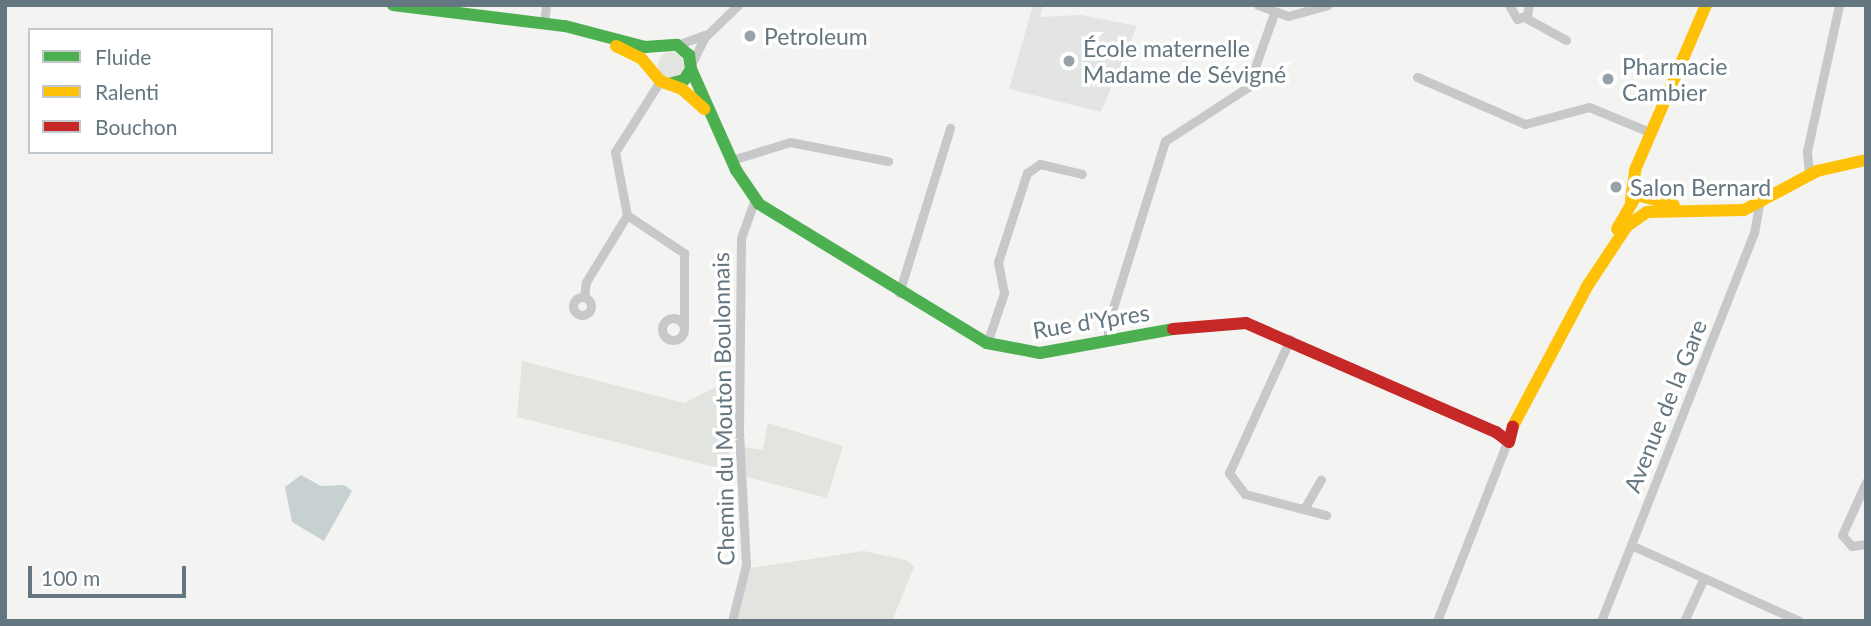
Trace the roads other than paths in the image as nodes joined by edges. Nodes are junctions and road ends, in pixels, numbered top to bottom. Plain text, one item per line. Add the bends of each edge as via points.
1 (393, 5) edge
2 (546, 5) edge
3 (738, 5) edge
4 (1258, 5) edge
5 (1328, 5) edge
6 (1508, 5) edge
7 (1529, 5) edge
8 (1706, 5) edge
9 (1839, 5) edge
10 (1274, 13) junction
11 (1524, 17) junction
12 (544, 22) junction
13 (570, 27) junction
14 (708, 33) junction
15 (1566, 40) dead end
16 (671, 45) junction
17 (691, 67) junction
18 (1417, 77) dead end
19 (660, 79) junction
20 (714, 125) junction
21 (950, 128) dead end
22 (1652, 134) junction
23 (1646, 147) junction
24 (732, 160) junction
25 (1866, 160) edge
26 (888, 161) dead end
27 (1082, 174) dead end
28 (1809, 175) junction
29 (1647, 196) junction
30 (755, 199) junction
31 (1630, 202) junction
32 (1759, 204) junction
33 (1698, 211) junction
34 (1646, 213) junction
35 (627, 215) junction
36 (1586, 288) junction
37 (899, 293) junction
38 (584, 296) dead end
39 (684, 325) dead end
40 (1290, 339) junction
41 (1108, 341) junction
42 (987, 342) junction
43 (1513, 426) junction
44 (1496, 432) junction
45 (1507, 442) junction
46 (1321, 479) dead end
47 (1866, 482) edge
48 (1304, 509) junction
49 (1326, 515) dead end
50 (1866, 544) edge
51 (1631, 545) junction
52 (1704, 578) junction
53 (732, 621) edge
54 (1437, 621) edge
55 (1601, 621) edge
56 (1684, 621) edge
57 (1799, 621) edge

1 - 12 main road, Rue d'Ypres
2 - 12 street
3 - 14 street
4 - 10 street
5 - 10 street via 1301,15
6 - 11 street via 1511,16
7 - 11 street
8 - 22 main road
9 - 28 street via 1807,151
10 - 41 street via 1248,87 1165,141 1108,324
11 - 15 street
12 - 13 main road, Rue d'Ypres
13 - 16 main road, Rue d'Ypres via 645,47
13 - 19 main road, Rue d'Ypres via 629,51
14 - 16 street
14 - 17 street
16 - 17 main road, Rue d'Ypres
16 - 19 main road via 653,57
17 - 19 main road via 681,82
17 - 20 main road, Rue d'Ypres
18 - 22 street via 1525,124 1589,107
19 - 20 main road, Rue d'Ypres via 690,94
19 - 35 street via 615,152
20 - 24 main road, Rue d'Ypres
21 - 37 street
22 - 23 main road
23 - 29 main road via 1640,178
23 - 31 main road via 1633,177
24 - 26 street via 790,142
24 - 30 main road, Rue d'Ypres
25 - 28 main road
27 - 42 street via 1040,163 1027,173 998,262 1004,293
28 - 32 main road
29 - 31 main road
29 - 33 main road
29 - 34 main road
30 - 37 main road, Rue d'Ypres
30 - 53 street, Chemin du Mouton Boulonnais via 741,238 738,396 746,565
31 - 34 main road via 1634,213
31 - 36 main road
32 - 33 main road via 1738,212
32 - 51 street, Avenue de la Gare via 1754,233
33 - 34 main road
34 - 36 main road via 1627,226
35 - 38 street via 586,282
35 - 39 street via 684,253
36 - 43 main road
37 - 42 main road, Rue d'Ypres
40 - 41 main road, Rue d'Ypres via 1246,323 1219,321
40 - 44 main road, Rue d'Ypres
40 - 48 street via 1230,473 1245,494
41 - 42 main road, Rue d'Ypres via 1033,353
43 - 44 main road via 1502,425
43 - 45 main road via 1515,436
44 - 45 main road, Rue d'Ypres
45 - 54 street
46 - 48 street
47 - 50 street via 1842,535 1852,547
48 - 49 street
51 - 52 street
51 - 55 street, Avenue de la Gare
52 - 56 street
52 - 57 street

